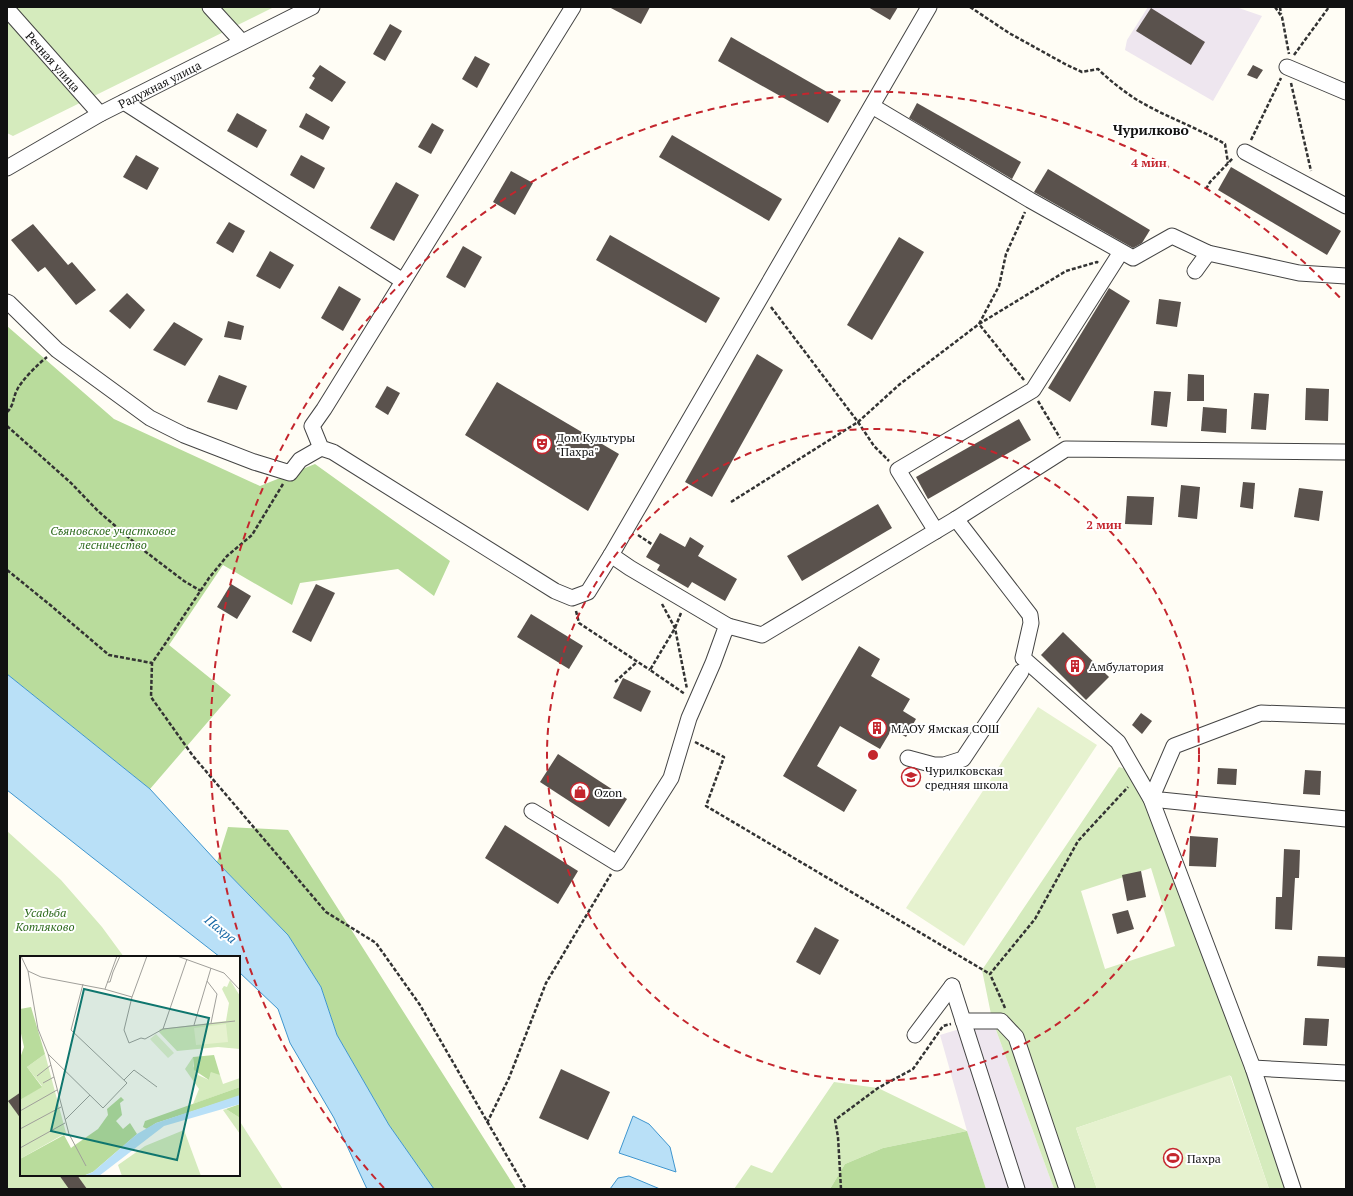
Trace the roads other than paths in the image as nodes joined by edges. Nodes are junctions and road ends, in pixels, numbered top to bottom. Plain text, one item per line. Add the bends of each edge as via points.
1 (210, 7) edge
2 (312, 7) edge
3 (572, 7) edge
4 (929, 7) edge
5 (7, 9) edge
6 (242, 42) junction
7 (1287, 67) road end
8 (1346, 92) edge
9 (124, 102) junction
10 (872, 106) junction
11 (100, 114) junction
12 (1245, 152) road end
13 (9, 167) edge
14 (1346, 206) edge
15 (1121, 252) junction
16 (1208, 253) junction
17 (1195, 271) dead end
18 (1346, 276) edge
19 (403, 281) junction
20 (7, 302) edge
21 (321, 448) junction
22 (1346, 452) edge
23 (956, 519) junction
24 (936, 531) junction
25 (611, 556) junction
26 (728, 626) junction
27 (762, 635) junction
28 (777, 639) dead end
29 (1021, 672) dead end
30 (1346, 716) edge
31 (908, 758) dead end
32 (1151, 799) junction
33 (532, 811) dead end
34 (1346, 819) edge
35 (963, 1021) junction
36 (915, 1035) dead end
37 (1253, 1068) junction
38 (1346, 1073) edge
39 (1017, 1189) edge
40 (1068, 1189) edge
41 (1293, 1189) edge

1 - 6 street
2 - 6 street, Радужная улица
3 - 19 street
4 - 10 street
5 - 11 street, Речная улица
6 - 9 street, Радужная улица
7 - 8 street
9 - 11 street, Радужная улица
9 - 19 street
10 - 15 street
10 - 25 street
11 - 13 street, Радужная улица
12 - 14 street
15 - 16 street via 1133,258 1172,236
15 - 24 street via 1032,390 898,470
16 - 17 street
16 - 18 street via 1300,273
19 - 21 street via 312,426
20 - 21 street via 57,350 150,418 184,435 247,460 290,473 300,460
21 - 25 street via 333,452 555,591 572,598 588,592
22 - 23 street via 1066,449
23 - 24 street
23 - 32 street via 1030,615 1031,623 1023,658 1118,742
24 - 27 street
25 - 26 street
26 - 27 street
26 - 33 street via 689,718 671,778 617,863
27 - 28 street
29 - 31 street via 963,759 944,765 934,765
30 - 32 street via 1261,713 1174,746
32 - 34 street
32 - 37 street
35 - 36 street via 952,986
35 - 39 street
35 - 40 street via 1001,1020 1016,1037
37 - 38 street
37 - 41 street

